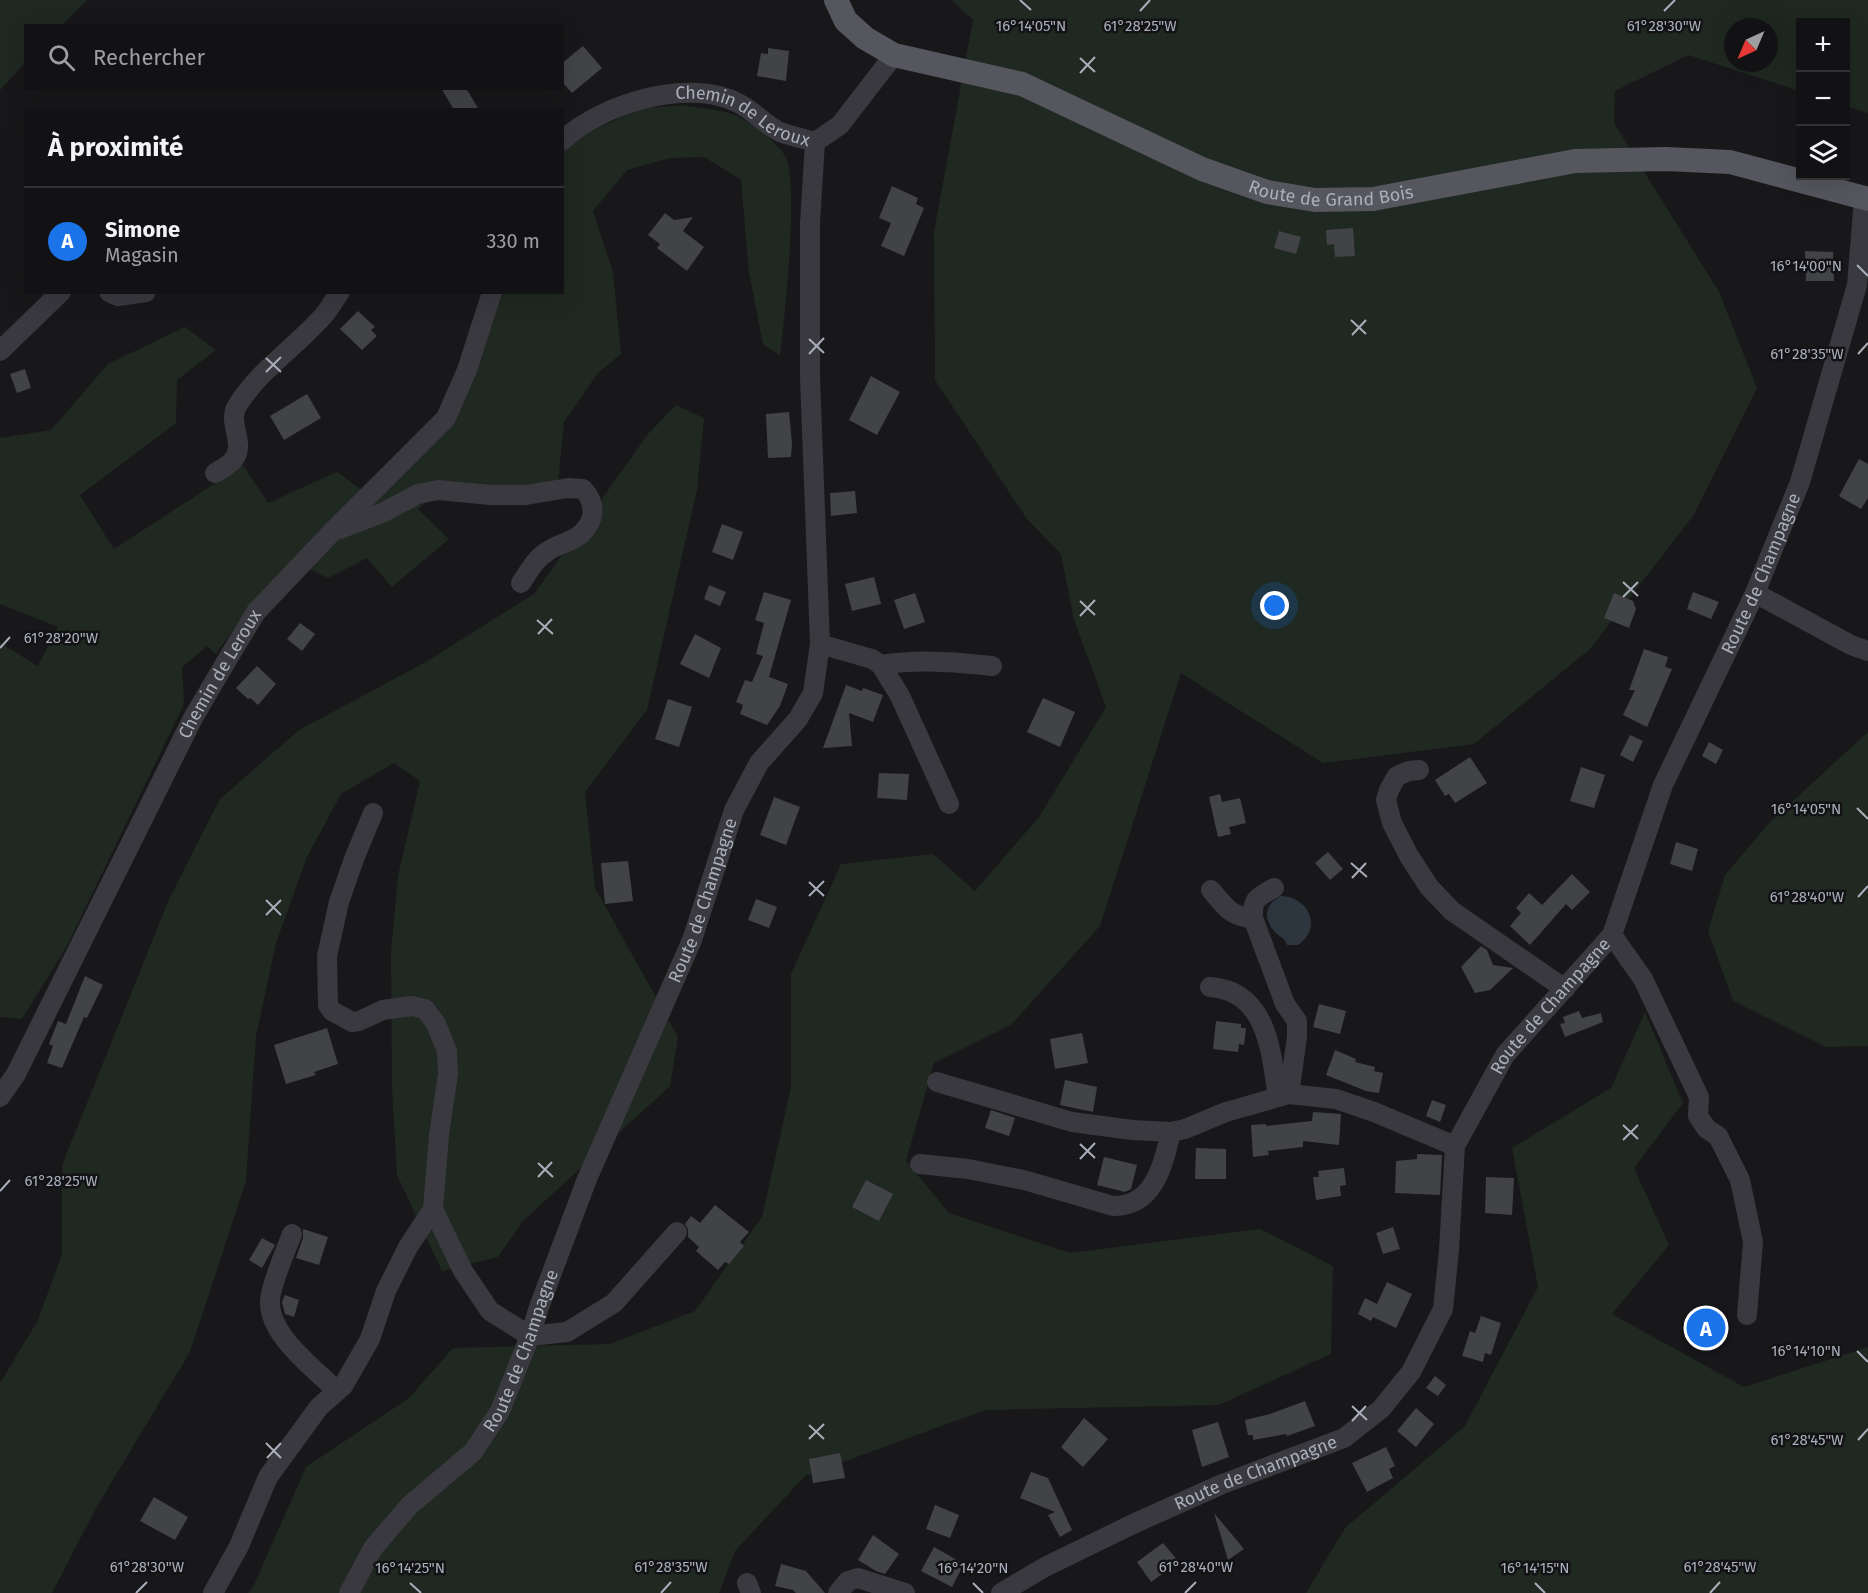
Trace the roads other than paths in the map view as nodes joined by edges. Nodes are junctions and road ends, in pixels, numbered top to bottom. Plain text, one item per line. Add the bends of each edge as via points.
1 (836, 0) edge
2 (894, 55) junction
3 (564, 140) edge
4 (815, 142) junction
5 (1866, 199) edge
6 (59, 294) edge
7 (114, 294) edge
8 (132, 294) edge
9 (339, 294) edge
10 (491, 294) edge
11 (0, 351) edge
12 (215, 473) dead end
13 (332, 532) junction
14 (520, 583) dead end
15 (1755, 593) junction
16 (820, 644) junction
17 (1868, 651) edge
18 (881, 665) junction
19 (992, 666) dead end
20 (1419, 770) dead end
21 (949, 804) dead end
22 (373, 813) dead end
23 (1274, 888) dead end
24 (1211, 890) dead end
25 (1253, 918) junction
26 (1612, 935) junction
27 (1210, 987) dead end
28 (1565, 989) junction
29 (937, 1082) dead end
30 (1283, 1096) junction
31 (0, 1097) edge
32 (1171, 1132) junction
33 (1455, 1146) junction
34 (920, 1164) dead end
35 (433, 1209) junction
36 (677, 1232) dead end
37 (292, 1234) dead end
38 (1747, 1315) dead end
39 (530, 1336) junction
40 (337, 1391) junction
41 (213, 1593) edge
42 (349, 1593) edge
43 (838, 1593) edge
44 (904, 1593) edge
45 (1001, 1593) edge

1 - 2 main road, Route de Grand Bois via 846,21
2 - 4 street, Chemin de Leroux via 840,125
2 - 5 main road, Route de Grand Bois via 1022,84 1202,169 1267,192 1315,200 1373,199 1575,161 1666,159 1730,162
3 - 4 street, Chemin de Leroux via 586,123 634,100 695,93 738,102 780,131
4 - 16 street, Route de Champagne via 810,224 810,377
5 - 15 street, Route de Champagne via 1857,285 1800,482
6 - 11 street
7 - 8 street
9 - 12 street via 324,315 263,373 240,402 233,415 237,452 233,461
10 - 13 street, Chemin de Leroux via 467,370 446,418
13 - 14 street via 418,494 438,490 526,495 583,489 594,513 589,524 581,534 548,550
13 - 31 street, Chemin de Leroux via 256,612 208,691 16,1074
15 - 17 street
15 - 26 street, Route de Champagne via 1663,785
16 - 18 street
16 - 39 street, Route de Champagne via 813,693 798,719 759,763 734,810 692,940 587,1179
18 - 19 street via 934,661
18 - 21 street via 900,696
20 - 28 street via 1397,776 1386,800 1392,823 1429,887 1452,911
22 - 35 street via 339,902 327,956 328,1005 352,1022 383,1010 412,1006 424,1009 436,1023 447,1051 448,1074
23 - 25 street via 1256,898
24 - 25 street via 1232,914
25 - 30 street via 1286,1004 1297,1021
26 - 28 street, Route de Champagne
26 - 38 street via 1642,979 1699,1097 1698,1116 1718,1136 1740,1180 1753,1242
27 - 30 street via 1233,992 1261,1022
28 - 33 street, Route de Champagne via 1505,1055
29 - 32 street via 1072,1122
30 - 32 street
30 - 33 street via 1336,1099
32 - 34 street via 1156,1183 1134,1203 1123,1206 1024,1180
33 - 45 street, Route de Champagne via 1443,1309 1411,1372 1381,1409 1344,1438 1133,1524
35 - 39 street via 463,1271 490,1311
35 - 40 street via 408,1247 386,1291 369,1339
36 - 39 street via 614,1303 567,1332
37 - 40 street via 270,1299 271,1316 283,1338
39 - 42 street, Route de Champagne via 500,1411 473,1452 410,1505 373,1548
40 - 41 street via 319,1407 268,1477 239,1546
43 - 44 street via 848,1581 858,1578

